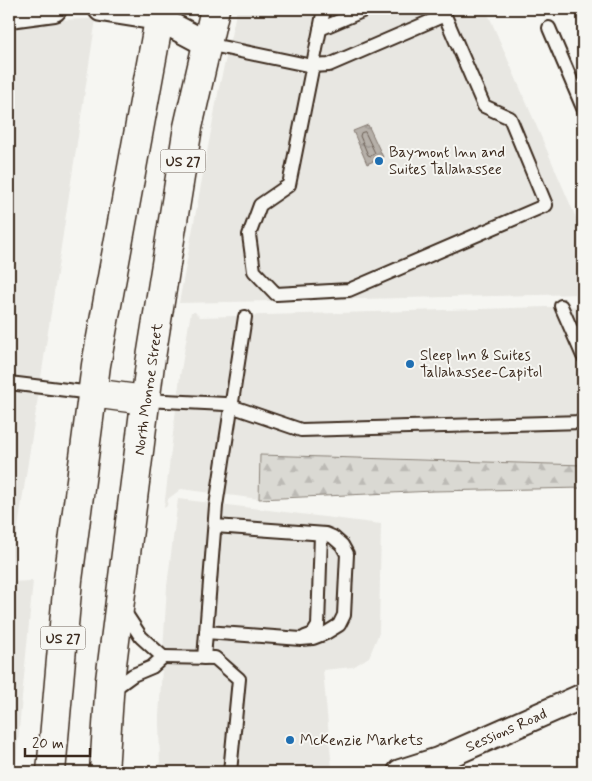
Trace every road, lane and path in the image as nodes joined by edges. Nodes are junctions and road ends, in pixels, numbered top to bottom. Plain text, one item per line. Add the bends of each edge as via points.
1 (101, 9) edge
2 (215, 9) edge
3 (324, 9) edge
4 (367, 9) edge
5 (39, 10) edge
6 (444, 12) edge
7 (160, 13) edge
8 (9, 14) edge
9 (548, 28) dead end
10 (320, 29) junction
11 (207, 44) junction
12 (312, 66) junction
13 (583, 108) edge
14 (561, 306) dead end
15 (245, 317) dead end
16 (583, 356) edge
17 (9, 383) edge
18 (92, 393) junction
19 (146, 400) junction
20 (231, 406) junction
21 (583, 422) edge
22 (215, 526) junction
23 (321, 534) junction
24 (120, 603) junction
25 (206, 632) junction
26 (301, 639) junction
27 (163, 656) junction
28 (204, 658) junction
29 (109, 693) junction
30 (583, 696) edge
31 (51, 772) edge
32 (104, 772) edge
33 (230, 772) edge
34 (400, 772) edge

1 - 7 street
2 - 11 highway, North Monroe Street / US 27
3 - 10 lane
4 - 10 lane
5 - 8 street
6 - 12 lane via 329,65
6 - 12 lane via 484,106 510,118 546,205 349,290 276,294 254,271 249,235 260,205 289,185
7 - 11 street
7 - 18 highway, US 27
9 - 13 lane
10 - 12 lane
11 - 12 lane
11 - 19 highway, North Monroe Street / US 27 via 188,127
14 - 16 lane
15 - 20 lane
17 - 18 lane
18 - 19 highway
18 - 31 highway, US 27 via 68,580
19 - 20 lane
19 - 24 highway, North Monroe Street / US 27
20 - 21 lane via 301,430
20 - 22 lane
22 - 23 lane
22 - 25 lane
23 - 26 lane via 318,626 313,634
23 - 26 lane via 334,537 347,554 344,615 339,625 326,633
24 - 27 lane via 141,637
24 - 29 highway, North Monroe Street / US 27
25 - 26 lane
25 - 28 lane
27 - 28 lane
27 - 29 lane via 152,667 133,675
28 - 33 lane via 215,658 239,679
29 - 32 highway, North Monroe Street / US 27
30 - 34 street, Sessions Road via 438,760

